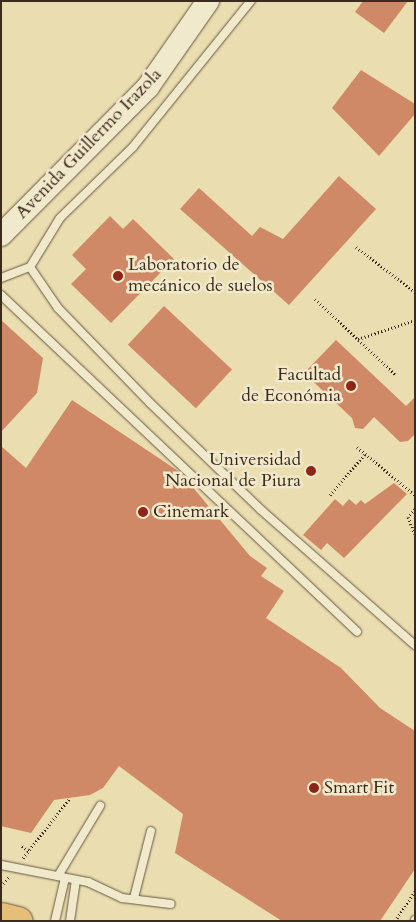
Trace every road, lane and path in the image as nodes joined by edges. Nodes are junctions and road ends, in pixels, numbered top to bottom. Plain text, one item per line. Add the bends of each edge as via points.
1 (208, 1) edge
2 (252, 1) edge
3 (1, 235) edge
4 (356, 247) dead end
5 (30, 267) junction
6 (1, 278) edge
7 (415, 292) edge
8 (1, 295) edge
9 (315, 298) dead end
10 (415, 320) edge
11 (358, 339) junction
12 (396, 375) dead end
13 (356, 447) dead end
14 (365, 454) junction
15 (330, 495) dead end
16 (415, 495) edge
17 (415, 508) edge
18 (415, 534) edge
19 (357, 632) dead end
20 (415, 644) edge
21 (70, 798) dead end
22 (100, 806) dead end
23 (151, 831) dead end
24 (22, 846) dead end
25 (29, 850) junction
26 (1, 865) edge
27 (16, 868) junction
28 (62, 877) junction
29 (76, 880) junction
30 (1, 886) edge
31 (415, 891) edge
32 (134, 898) junction
33 (171, 904) dead end
34 (1, 917) edge
35 (19, 921) edge
36 (55, 921) edge
37 (70, 921) edge
38 (395, 921) edge

1 - 3 main road, Avenida Guillermo Irazola via 148,87
2 - 5 lane via 133,147 60,218
4 - 7 path
5 - 6 lane
5 - 20 lane via 58,308 150,403 260,508
8 - 19 lane
9 - 11 path
10 - 11 path
11 - 12 path
13 - 14 path
14 - 15 path
14 - 16 path
17 - 18 path via 408,517
21 - 25 path
22 - 28 lane
23 - 32 lane
24 - 25 path
25 - 27 path
26 - 27 lane
27 - 28 lane
27 - 30 path
28 - 29 lane
28 - 36 lane
29 - 32 lane
29 - 37 lane
31 - 38 path
32 - 33 lane
34 - 35 highway

